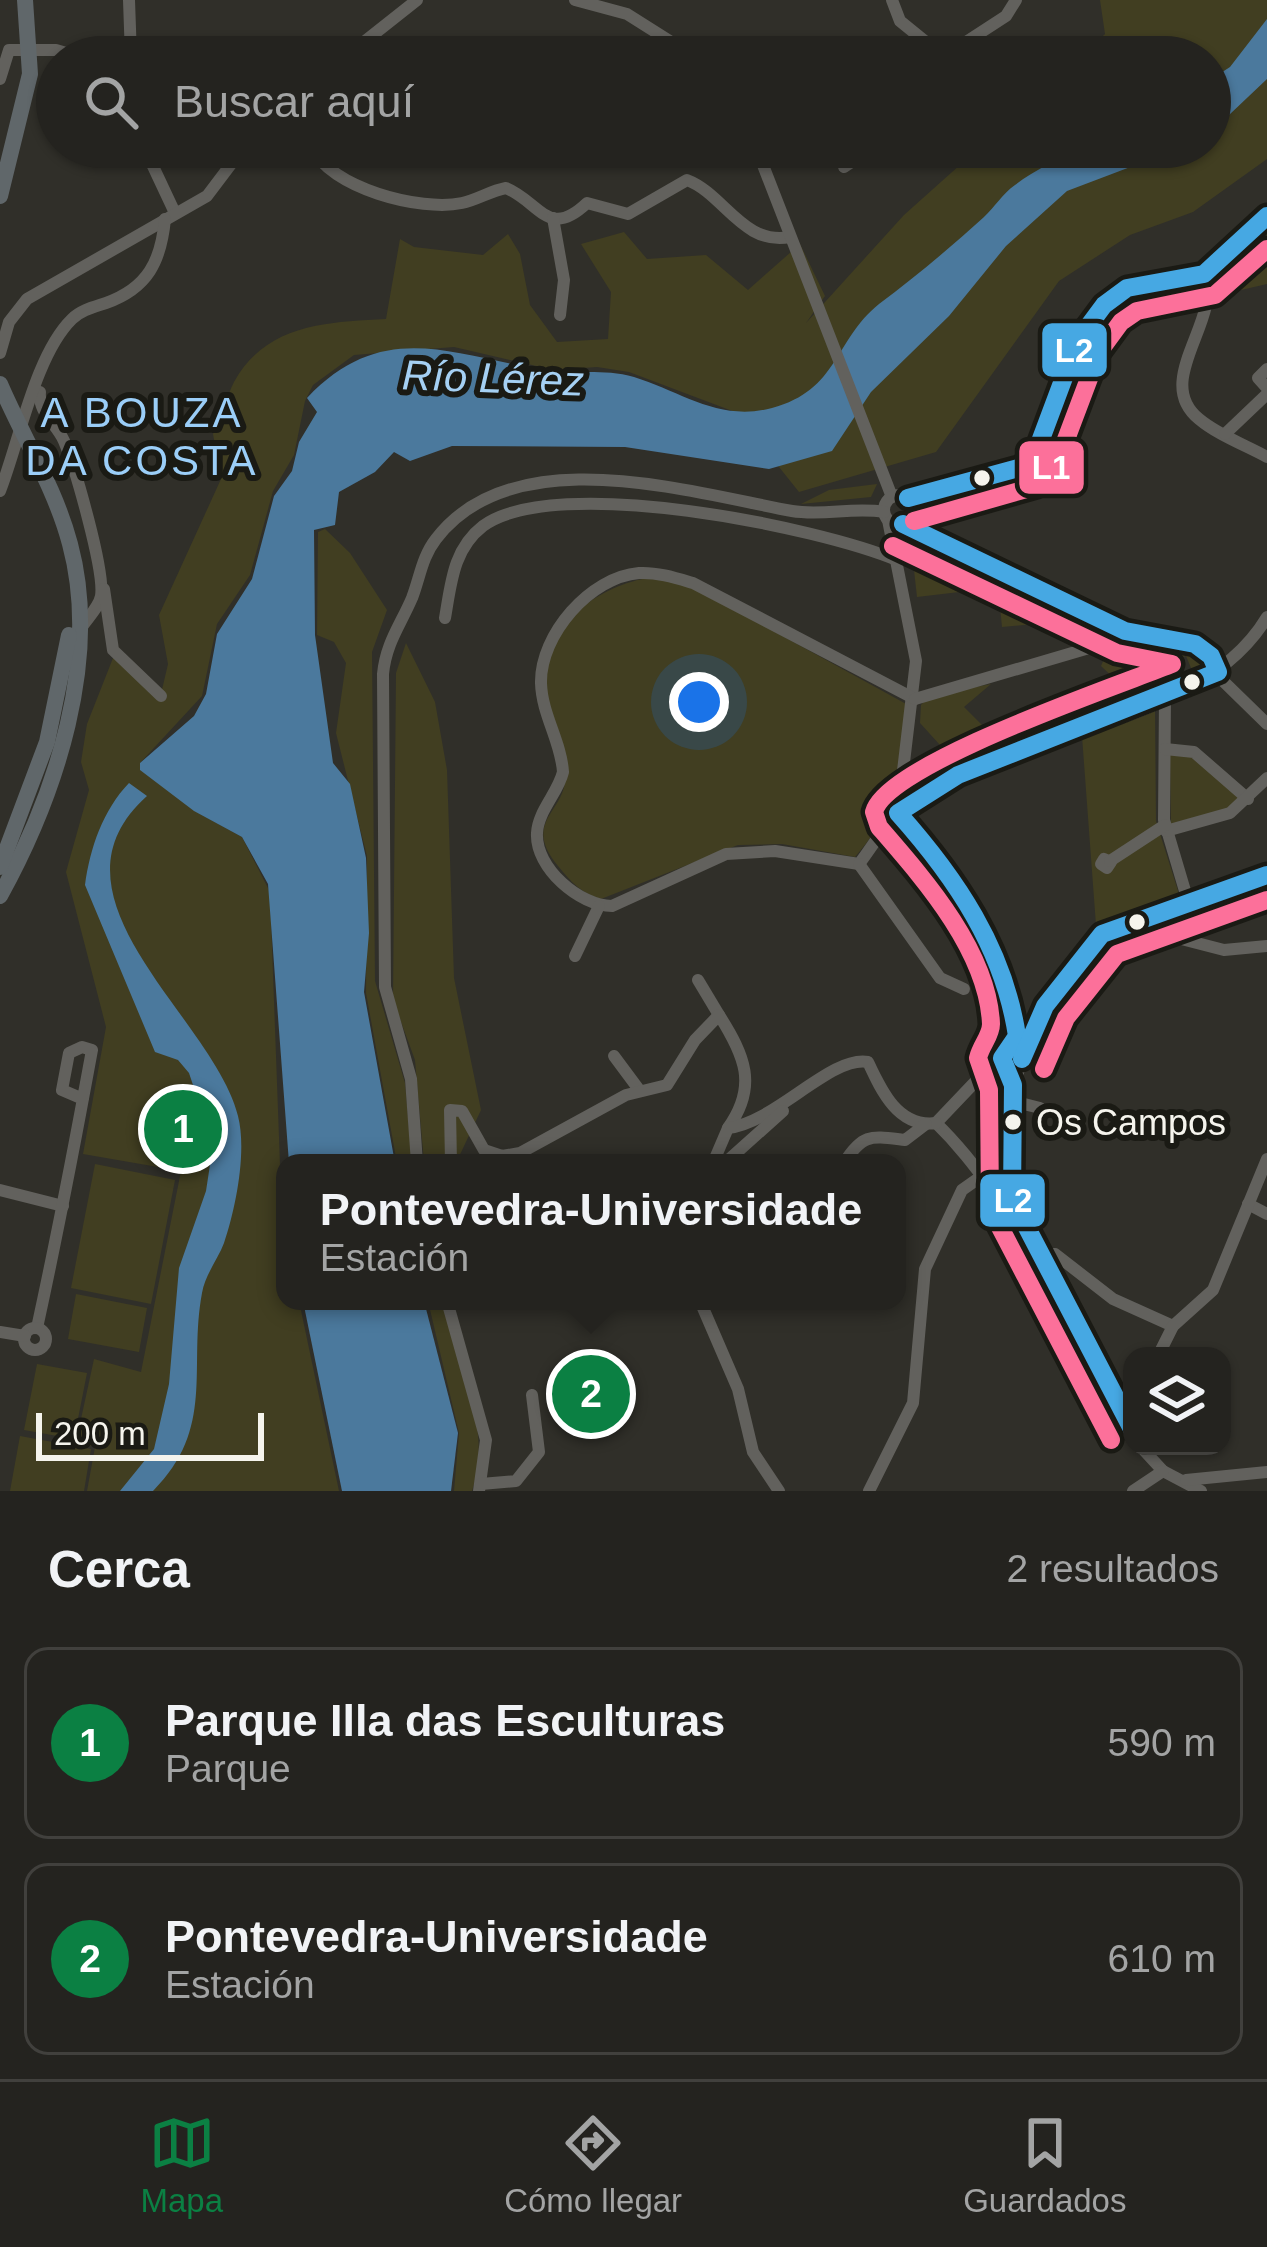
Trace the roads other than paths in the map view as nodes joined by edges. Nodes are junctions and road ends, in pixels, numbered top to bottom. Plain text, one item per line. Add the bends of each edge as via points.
1 (129, 0) edge
2 (418, 0) edge
3 (575, 0) edge
4 (892, 0) edge
5 (1016, 0) edge
6 (26, 4) edge
7 (130, 36) edge
8 (372, 36) edge
9 (662, 36) edge
10 (918, 36) edge
11 (974, 36) edge
12 (36, 50) edge
13 (0, 79) edge
14 (152, 168) edge
15 (230, 168) edge
16 (328, 168) edge
17 (764, 168) edge
18 (0, 196) edge
19 (170, 216) junction
20 (1267, 216) edge
21 (554, 218) junction
22 (790, 237) junction
23 (1204, 274) junction
24 (560, 316) dead end
25 (0, 353) edge
26 (1267, 369) edge
27 (42, 372) junction
28 (0, 385) edge
29 (1267, 391) edge
30 (1225, 434) junction
31 (1267, 457) edge
32 (36, 459) junction
33 (0, 491) edge
34 (911, 504) junction
35 (888, 507) junction
36 (926, 534) junction
37 (898, 542) junction
38 (875, 552) junction
39 (100, 586) junction
40 (79, 602) junction
41 (445, 618) dead end
42 (1100, 621) junction
43 (1265, 626) edge
44 (80, 629) junction
45 (1218, 672) junction
46 (161, 696) dead end
47 (1165, 697) junction
48 (915, 699) junction
49 (1267, 724) edge
50 (1165, 749) junction
51 (1267, 778) edge
52 (1248, 799) junction
53 (898, 813) junction
54 (1165, 828) junction
55 (1110, 861) dead end
56 (859, 864) junction
57 (0, 867) edge
58 (1267, 875) edge
59 (0, 896) edge
60 (1188, 901) junction
61 (599, 906) junction
62 (1111, 930) junction
63 (1267, 946) edge
64 (575, 956) dead end
65 (698, 980) dead end
66 (964, 989) dead end
67 (1015, 1010) junction
68 (719, 1015) junction
69 (1038, 1020) junction
70 (1021, 1043) junction
71 (614, 1056) dead end
72 (1010, 1060) junction
73 (640, 1090) junction
74 (83, 1099) dead end
75 (1012, 1101) junction
76 (788, 1105) junction
77 (1040, 1108) dead end
78 (931, 1124) junction
79 (728, 1128) junction
80 (415, 1154) edge
81 (451, 1154) edge
82 (494, 1154) edge
83 (512, 1154) edge
84 (717, 1154) edge
85 (735, 1154) edge
86 (850, 1154) edge
87 (1267, 1159) edge
88 (979, 1178) junction
89 (1010, 1180) junction
90 (0, 1190) edge
91 (1248, 1204) junction
92 (63, 1206) junction
93 (1019, 1214) junction
94 (1267, 1214) edge
95 (1043, 1255) junction
96 (449, 1310) edge
97 (704, 1310) edge
98 (1173, 1326) junction
99 (0, 1332) edge
100 (1163, 1347) edge
101 (532, 1396) dead end
102 (1123, 1406) edge
103 (1148, 1455) edge
104 (1162, 1471) junction
105 (1261, 1473) edge
106 (1186, 1480) junction
107 (480, 1488) edge
108 (779, 1491) edge
109 (869, 1491) edge
110 (1133, 1491) edge
111 (1201, 1491) edge
112 (1262, 1491) edge

1 - 7 street
2 - 8 street
3 - 9 street via 627,14
4 - 10 street
5 - 11 street
6 - 18 highway via 27,92
12 - 13 street via 9,50
14 - 19 street
15 - 19 street via 214,191
16 - 21 street via 420,205 467,203 506,188
17 - 22 street
19 - 25 street via 27,298
19 - 27 street via 152,272 122,297 70,320
20 - 23 street
21 - 22 street via 572,217 587,203 628,214 687,180 737,224
21 - 24 street via 564,280
22 - 35 street via 885,478
23 - 30 street via 1209,301 1184,368 1184,394 1197,418
23 - 34 street via 1127,288 1104,305 1078,340 1038,447 1022,467
26 - 29 street via 1258,378
27 - 33 street
27 - 39 street via 40,404 81,488
28 - 32 highway
29 - 30 street
30 - 31 street
32 - 40 highway via 71,547
32 - 57 highway via 64,549 70,629 47,742
34 - 35 street
34 - 36 street
34 - 37 street
35 - 37 street
35 - 80 street via 798,512 663,484 514,485 463,512 427,552 383,674 385,987 411,1079
36 - 37 street
36 - 37 street
36 - 42 street
37 - 38 street
37 - 38 street
37 - 48 street via 915,642
38 - 41 street via 645,503 515,512 483,526 461,549
39 - 40 street via 91,603
39 - 44 street via 100,601
39 - 46 street via 113,650
40 - 44 highway
42 - 45 street via 1195,644
42 - 48 street via 1089,647
43 - 45 street
44 - 59 highway via 61,745
45 - 47 street
45 - 49 street
47 - 50 street
47 - 53 street via 958,775
48 - 53 street
48 - 61 street via 693,583 638,573 602,587 559,629 542,668 544,713 563,772 537,838 567,887
50 - 52 street via 1194,752
50 - 54 street
51 - 52 street
52 - 54 street via 1230,813
53 - 56 street
53 - 67 street via 999,958
54 - 55 street
54 - 60 street
56 - 61 street via 775,851 726,854
56 - 66 street via 940,978
58 - 60 street
60 - 62 street
61 - 64 street
62 - 63 street via 1224,950
62 - 69 street
65 - 68 street
67 - 69 street
67 - 70 street
68 - 73 street via 671,1082
68 - 79 street via 747,1072 745,1102
69 - 70 street
70 - 72 street
70 - 72 street
71 - 73 street
72 - 75 street
72 - 78 street
73 - 83 street
74 - 92 street
75 - 77 street
75 - 89 street
76 - 78 street via 814,1082 864,1060 887,1102
76 - 79 street
76 - 85 street
78 - 86 street via 904,1140 859,1139
78 - 88 street via 965,1150
79 - 84 street
81 - 82 street via 450,1110 462,1111 477,1143
87 - 91 street
88 - 89 street
88 - 93 street
88 - 109 street via 962,1190 925,1269 913,1403
89 - 93 street
90 - 92 street
91 - 94 street
91 - 98 street via 1213,1290
92 - 99 street via 31,1332
93 - 95 street
95 - 98 street via 1055,1253 1113,1299
95 - 102 street
96 - 107 street via 486,1440
97 - 108 street via 738,1389 753,1452
98 - 100 street
101 - 107 street via 539,1453 516,1481
103 - 104 street
104 - 106 street
104 - 110 street
105 - 106 street
105 - 112 street
106 - 111 street

